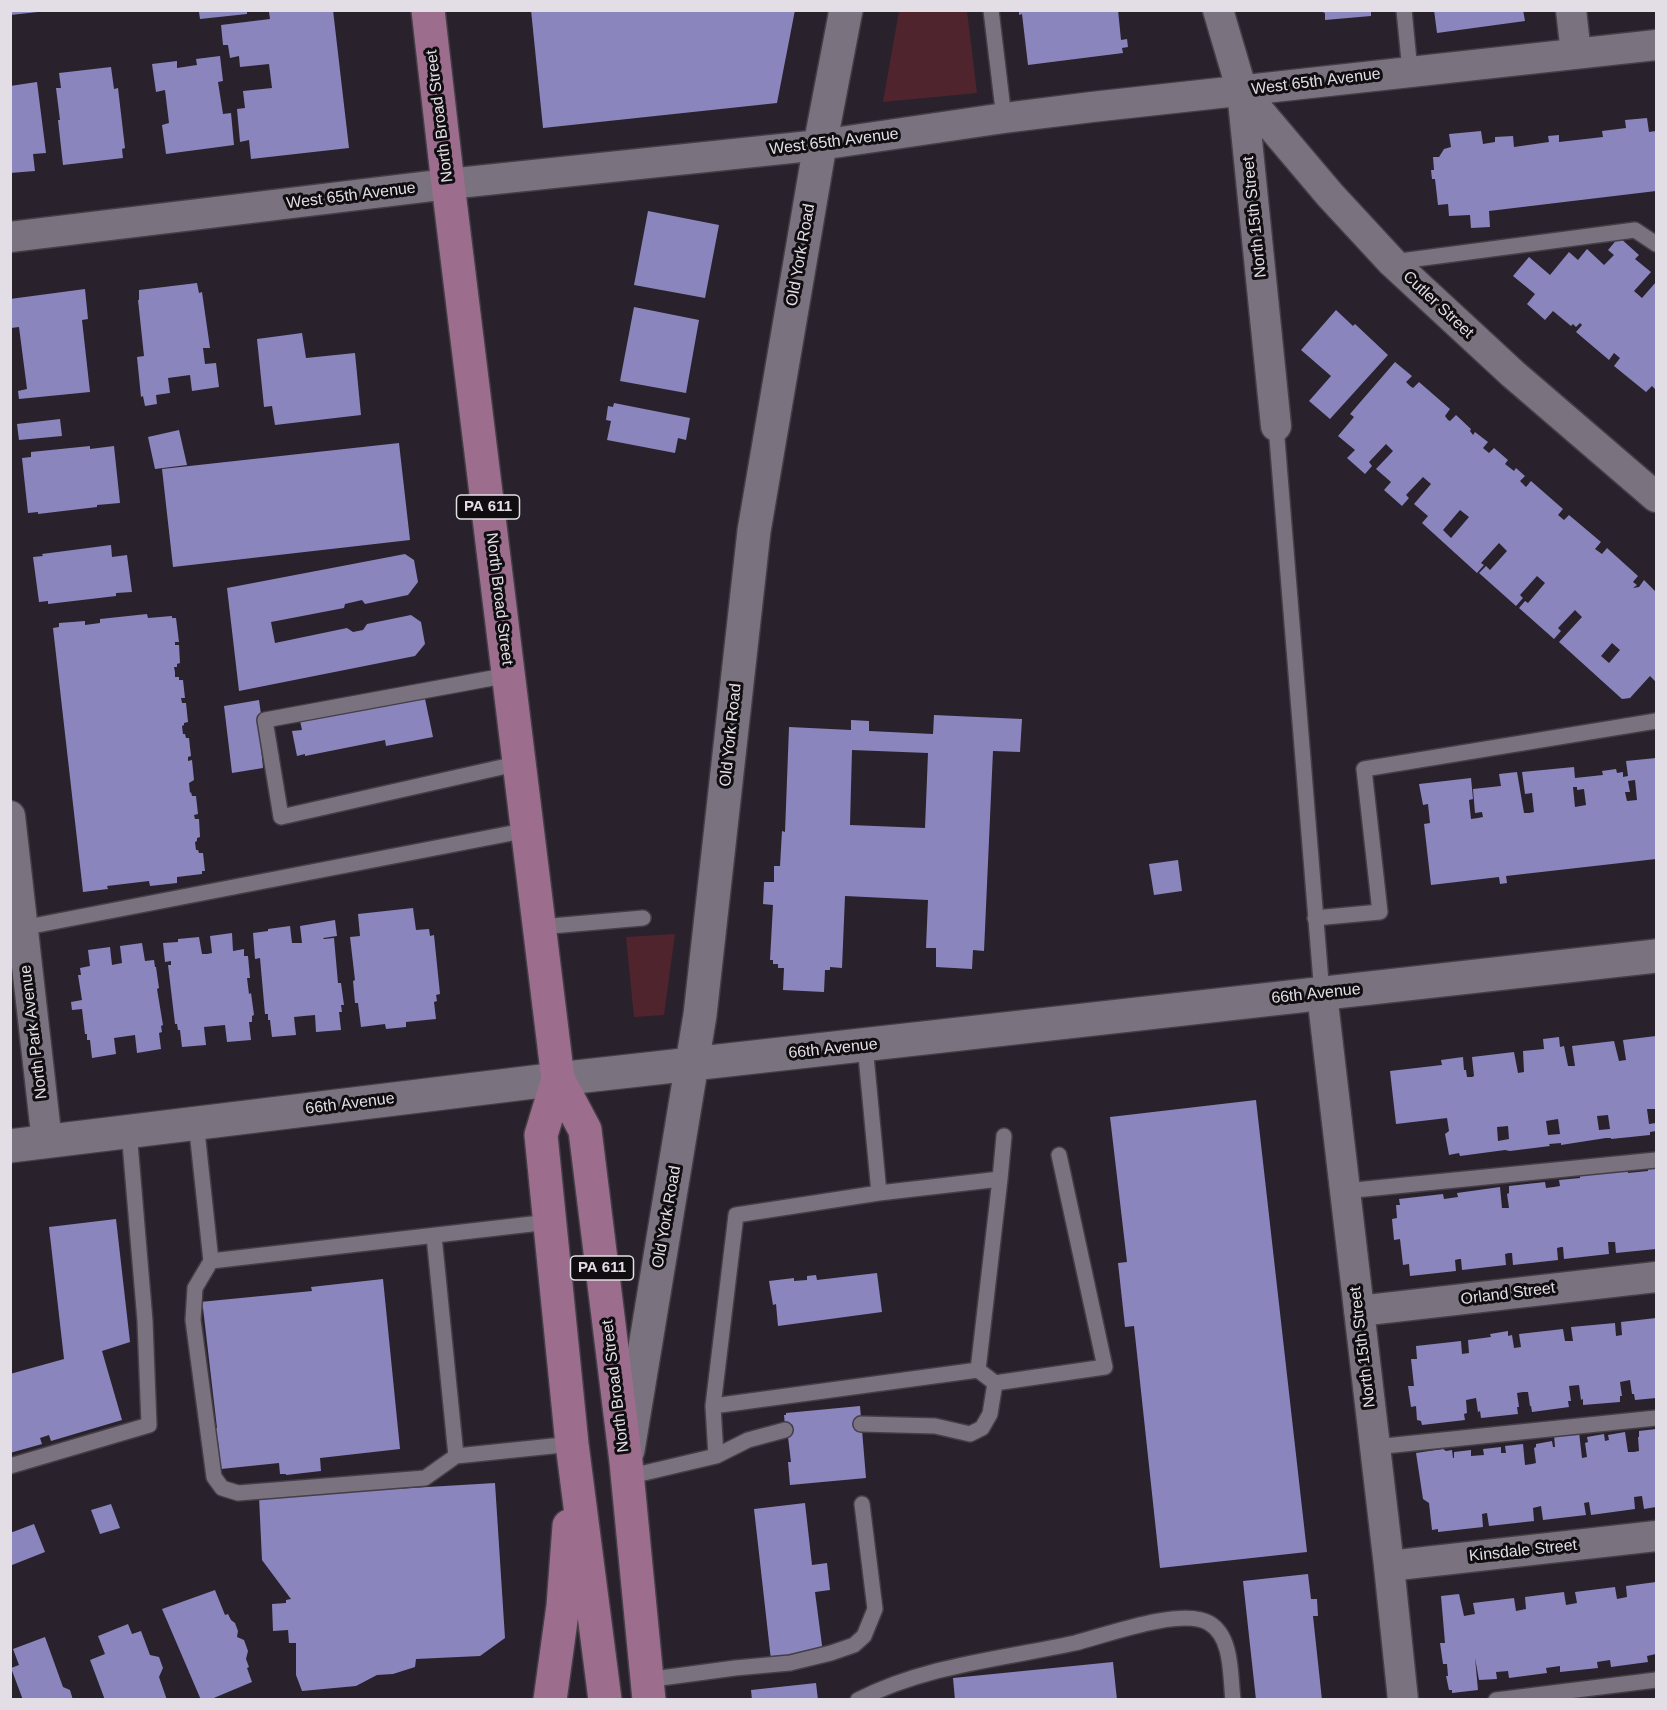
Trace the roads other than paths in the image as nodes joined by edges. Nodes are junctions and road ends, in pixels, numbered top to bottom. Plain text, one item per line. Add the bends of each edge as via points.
1 (428, 10) edge
2 (846, 10) edge
3 (991, 10) edge
4 (1218, 10) edge
5 (1404, 10) edge
6 (1571, 10) edge
7 (1656, 45) edge
8 (1576, 54) junction
9 (1410, 71) junction
10 (1242, 91) junction
11 (1004, 118) junction
12 (820, 145) junction
13 (448, 184) junction
14 (10, 237) edge
15 (1656, 244) edge
16 (1392, 262) junction
17 (1276, 426) joint
18 (1656, 497) edge
19 (509, 675) junction
20 (1656, 721) edge
21 (520, 763) junction
22 (10, 816) edge
23 (528, 830) junction
24 (643, 918) dead end
25 (1315, 918) junction
26 (540, 927) junction
27 (22, 928) junction
28 (1656, 956) edge
29 (1322, 994) junction
30 (865, 1046) junction
31 (693, 1064) junction
32 (558, 1079) junction
33 (196, 1122) junction
34 (129, 1131) junction
35 (1004, 1136) dead end
36 (47, 1142) junction
37 (10, 1146) edge
38 (1059, 1155) dead end
39 (1656, 1160) edge
40 (1000, 1179) junction
41 (1345, 1191) junction
42 (879, 1193) junction
43 (549, 1222) junction
44 (434, 1236) junction
45 (211, 1261) junction
46 (1656, 1277) edge
47 (1359, 1311) junction
48 (978, 1370) junction
49 (995, 1383) junction
50 (713, 1406) junction
51 (1656, 1418) edge
52 (861, 1424) dead end
53 (785, 1430) dead end
54 (572, 1444) junction
55 (1375, 1447) junction
56 (456, 1456) junction
57 (716, 1456) junction
58 (10, 1466) edge
59 (627, 1470) junction
60 (862, 1504) dead end
61 (1656, 1536) edge
62 (1389, 1566) junction
63 (1656, 1680) edge
64 (644, 1693) edge
65 (550, 1700) edge
66 (605, 1700) edge
67 (858, 1700) edge
68 (1233, 1700) edge
69 (1403, 1700) edge
70 (1496, 1700) edge

1 - 13 main road, North Broad Street / PA 611
2 - 12 street, Old York Road
3 - 11 lane
4 - 10 street, North 15th Street
5 - 9 lane
6 - 8 street
7 - 8 street, West 65th Avenue
8 - 9 street, West 65th Avenue
9 - 10 street, West 65th Avenue
10 - 11 street, West 65th Avenue
10 - 16 street, Cutler Street
10 - 17 street, North 15th Street
11 - 12 street, West 65th Avenue
12 - 13 street, West 65th Avenue
12 - 31 street, Old York Road via 754,531
13 - 14 street, West 65th Avenue
13 - 19 main road, North Broad Street / PA 611
15 - 16 lane via 1635,230
16 - 18 street, Cutler Street via 1513,374
17 - 25 lane
19 - 21 main road, North Broad Street / PA 611
19 - 21 lane via 265,720 281,817
20 - 25 lane via 1364,769 1380,912
21 - 23 main road, North Broad Street / PA 611
22 - 27 street, North Park Avenue
23 - 26 main road, North Broad Street / PA 611
23 - 27 lane
24 - 26 lane
25 - 29 lane
26 - 32 main road, North Broad Street / PA 611
27 - 36 street, North Park Avenue
28 - 29 street, 66th Avenue
29 - 30 street, 66th Avenue
29 - 41 street, North 15th Street
30 - 31 street, 66th Avenue
30 - 42 lane
31 - 32 street, 66th Avenue
31 - 59 street, Old York Road
32 - 33 street, 66th Avenue
32 - 43 main road, North Broad Street / PA 611 via 541,1135
32 - 59 main road, North Broad Street / PA 611 via 585,1130
33 - 34 street, 66th Avenue
33 - 45 lane
34 - 36 street, 66th Avenue
34 - 58 lane via 145,1321 149,1425
35 - 40 lane
36 - 37 street, 66th Avenue
38 - 49 lane via 1105,1367
39 - 41 lane
40 - 42 lane
40 - 48 lane
41 - 47 street, North 15th Street
42 - 50 lane via 736,1215
43 - 44 lane
43 - 54 main road, North Broad Street / PA 611
44 - 45 lane
44 - 56 lane
45 - 56 lane via 195,1288 193,1320 214,1477 222,1488 238,1493 425,1478
46 - 47 street, Orland Street
47 - 55 street, North 15th Street
48 - 49 lane
48 - 50 lane
49 - 52 lane via 990,1414 982,1428 970,1434 935,1426
50 - 57 lane
51 - 55 lane
53 - 57 lane via 748,1440
54 - 56 lane
54 - 65 main road, PA 611 via 567,1570
54 - 66 main road, North Broad Street
55 - 62 street, North 15th Street
57 - 59 lane
59 - 64 main road, North Broad Street / PA 611
60 - 64 lane via 875,1608 864,1636 854,1645 790,1663 735,1668
61 - 62 street, Kinsdale Street
62 - 69 street, North 15th Street
63 - 70 lane
67 - 68 lane via 943,1668 1075,1643 1177,1618 1209,1623 1221,1636 1226,1646

